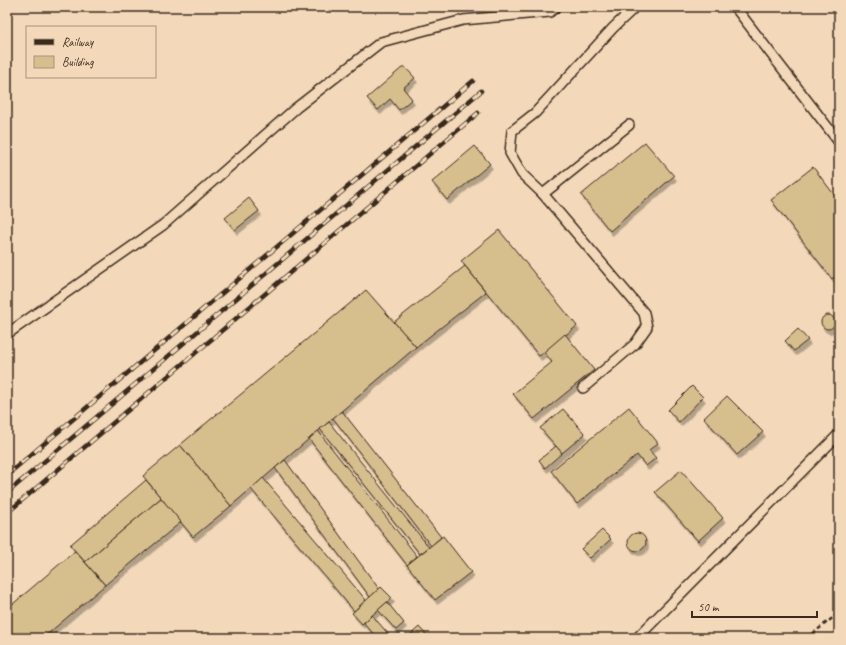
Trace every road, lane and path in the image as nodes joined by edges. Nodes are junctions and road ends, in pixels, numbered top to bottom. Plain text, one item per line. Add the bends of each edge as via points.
1 (556, 7) edge
2 (635, 7) edge
3 (735, 7) edge
4 (629, 124) dead end
5 (839, 142) edge
6 (543, 194) junction
7 (7, 334) edge
8 (583, 388) dead end
9 (839, 434) edge
10 (839, 612) edge
11 (637, 638) edge
12 (807, 638) edge

1 - 7 lane via 550,12 463,20 381,42 296,108 163,225
2 - 6 lane via 535,113 512,131 510,153 522,174
3 - 5 lane
4 - 6 lane
6 - 8 lane via 644,313 647,327 636,344
9 - 11 lane
10 - 12 path

